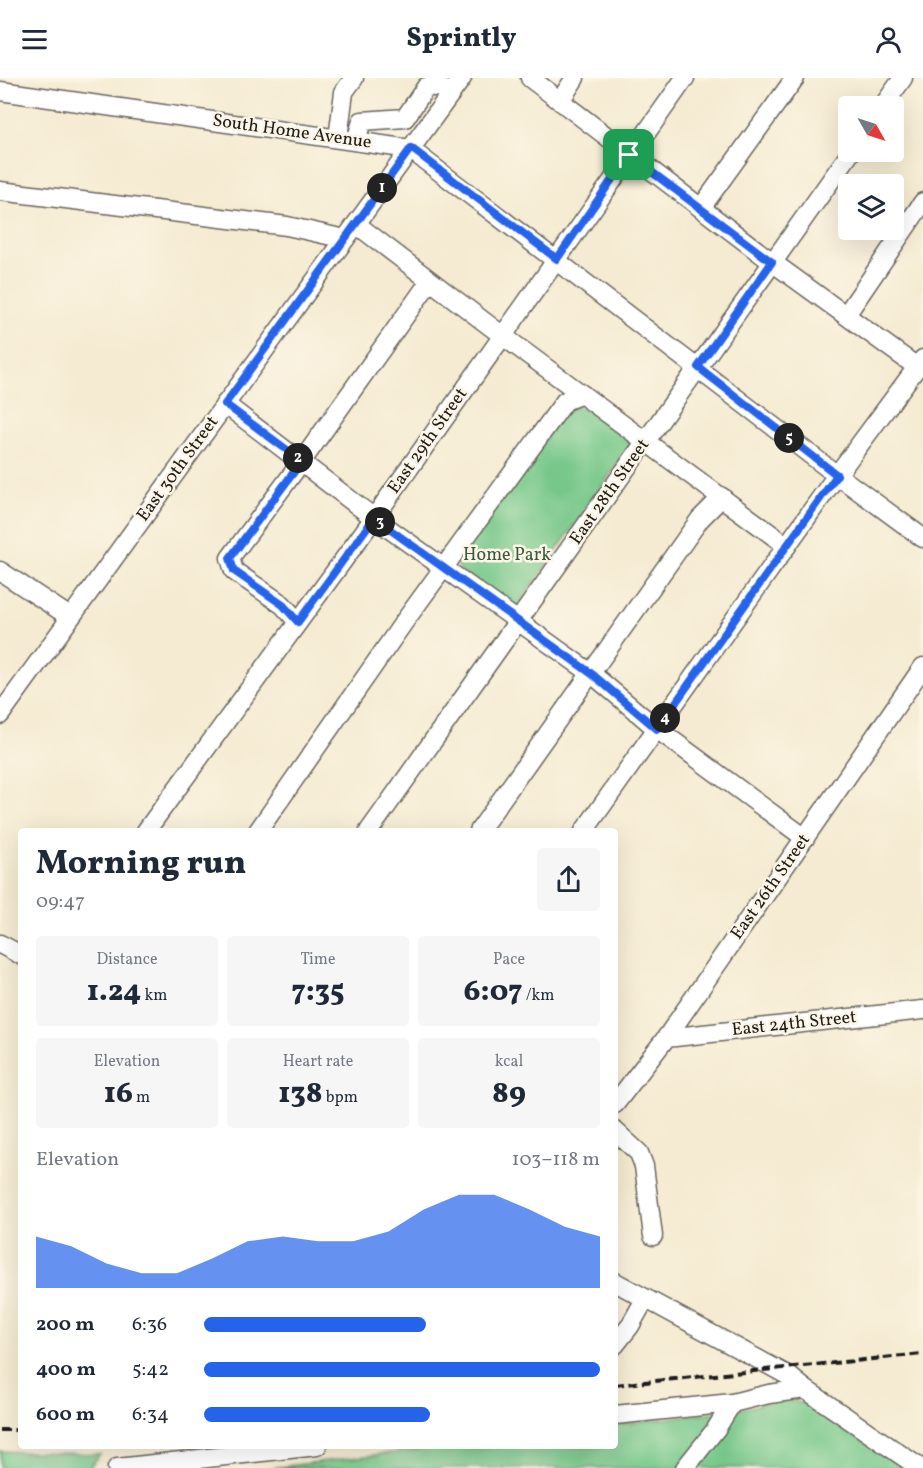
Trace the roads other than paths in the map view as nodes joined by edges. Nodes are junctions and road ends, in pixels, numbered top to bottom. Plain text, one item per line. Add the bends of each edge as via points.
1 (354, 78) edge
2 (530, 78) edge
3 (575, 78) edge
4 (685, 78) edge
5 (795, 78) edge
6 (903, 78) edge
7 (456, 85) edge
8 (3, 89) edge
9 (890, 96) edge
10 (560, 101) junction
11 (409, 113) junction
12 (428, 125) junction
13 (347, 140) junction
14 (411, 148) junction
15 (629, 155) junction
16 (843, 162) edge
17 (0, 191) edge
18 (923, 202) edge
19 (701, 208) junction
20 (350, 232) junction
21 (557, 259) junction
22 (772, 262) junction
23 (430, 281) junction
24 (846, 315) junction
25 (503, 336) junction
26 (920, 363) edge
27 (698, 367) junction
28 (582, 394) junction
29 (225, 404) junction
30 (646, 441) junction
31 (302, 461) junction
32 (837, 475) junction
33 (722, 497) junction
34 (374, 518) junction
35 (923, 538) edge
36 (787, 546) junction
37 (444, 569) junction
38 (0, 571) edge
39 (70, 617) junction
40 (520, 621) junction
41 (298, 622) junction
42 (923, 667) edge
43 (592, 674) junction
44 (0, 715) edge
45 (657, 729) junction
46 (149, 828) edge
47 (260, 828) edge
48 (371, 828) edge
49 (481, 828) edge
50 (586, 828) edge
51 (805, 838) junction
52 (0, 944) edge
53 (18, 954) edge
54 (923, 1010) edge
55 (666, 1038) junction
56 (618, 1100) edge
57 (618, 1134) edge
58 (653, 1236) dead end
59 (618, 1284) edge
60 (645, 1299) junction
61 (618, 1341) edge
62 (805, 1389) junction
63 (732, 1403) junction
64 (618, 1415) edge
65 (290, 1449) edge
66 (117, 1468) edge
67 (684, 1468) edge
68 (920, 1468) edge

1 - 13 street via 344,92
2 - 10 street
3 - 10 street
4 - 15 street, East 29th Street
5 - 19 street
6 - 9 street
7 - 11 street via 426,87
7 - 12 street, East 30th Street
8 - 13 street, South Home Avenue
10 - 15 street
11 - 12 street
11 - 13 street via 402,120 362,121
12 - 14 street, East 30th Street
13 - 14 street, South Home Avenue
14 - 20 street, East 30th Street
14 - 21 street, South Home Avenue
15 - 19 street
15 - 21 street, East 29th Street
16 - 22 street, East 28th Street
17 - 20 street
18 - 24 street
19 - 22 street
20 - 23 street
20 - 29 street, East 30th Street
21 - 25 street, East 29th Street
21 - 27 street, South Home Avenue
22 - 24 street
22 - 27 street, East 28th Street
23 - 25 street
23 - 31 street
24 - 26 street
25 - 28 street
25 - 34 street, East 29th Street
26 - 32 street
27 - 30 street, East 28th Street
27 - 32 street, South Home Avenue
28 - 30 street
28 - 37 street via 565,401
29 - 31 street
29 - 39 street, East 30th Street
30 - 33 street
30 - 40 street, East 28th Street
31 - 34 street
31 - 41 street via 230,558 234,571 283,605
32 - 35 street, South Home Avenue
32 - 36 street
33 - 36 street
33 - 43 street via 700,519
34 - 37 street
34 - 41 street, East 29th Street
36 - 45 street
37 - 40 street
37 - 47 street
38 - 39 street
39 - 44 street, East 30th Street
40 - 43 street
40 - 48 street, East 28th Street
41 - 46 street, East 29th Street
42 - 51 street, East 26th Street
43 - 45 street
43 - 49 street
45 - 50 street
45 - 51 street
51 - 55 street, East 26th Street
52 - 53 street
54 - 55 street, East 24th Street
55 - 56 street, East 26th Street
57 - 58 street via 639,1154 644,1166
59 - 60 street
60 - 61 street
60 - 62 street via 776,1368
62 - 63 street
62 - 68 street
63 - 64 street
63 - 67 street
65 - 66 street

